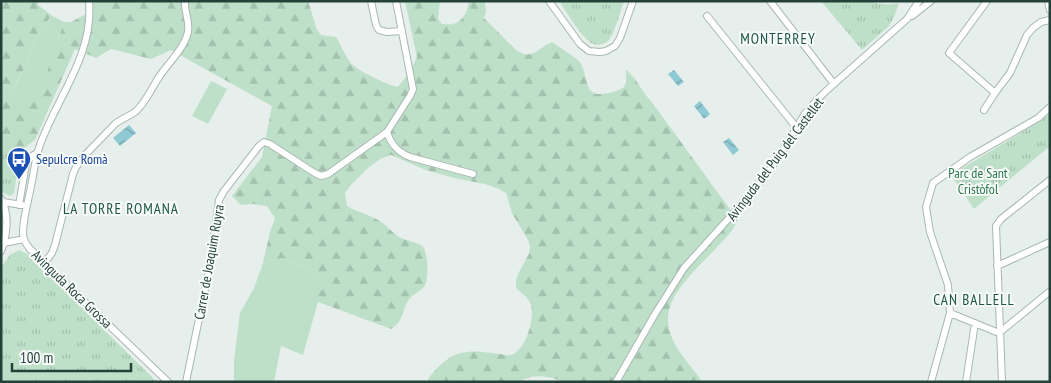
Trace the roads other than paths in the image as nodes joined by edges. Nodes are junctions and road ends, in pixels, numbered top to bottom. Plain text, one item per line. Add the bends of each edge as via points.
1 (89, 1) edge
2 (185, 1) edge
3 (371, 1) edge
4 (396, 1) edge
5 (549, 1) edge
6 (633, 1) edge
7 (770, 1) edge
8 (919, 1) edge
9 (931, 1) edge
10 (987, 1) edge
11 (1048, 1) edge
12 (1050, 10) edge
13 (707, 16) dead end
14 (908, 19) junction
15 (1050, 20) edge
16 (402, 31) junction
17 (834, 84) junction
18 (994, 93) junction
19 (1050, 107) edge
20 (984, 110) dead end
21 (796, 128) junction
22 (387, 132) junction
23 (37, 153) junction
24 (473, 174) dead end
25 (1050, 180) edge
26 (2, 201) edge
27 (19, 204) junction
28 (27, 206) junction
29 (24, 239) junction
30 (1050, 242) edge
31 (4, 244) junction
32 (1, 250) edge
33 (44, 262) junction
34 (997, 266) junction
35 (1049, 292) edge
36 (950, 314) junction
37 (975, 323) junction
38 (1000, 333) junction
39 (168, 382) edge
40 (186, 382) edge
41 (616, 382) edge
42 (932, 382) edge
43 (966, 382) edge
44 (1002, 382) edge

1 - 23 street, Avinguda Roca Grossa via 90,21 83,49
2 - 33 street via 188,32 183,45 139,108 121,119 79,161 55,245
3 - 16 street via 379,30
4 - 16 street, Carrer de Joaquim Ruyra
5 - 6 street via 580,44 589,51 600,52 615,46
7 - 17 street
8 - 14 street, Avinguda del Puig del Castellet
9 - 14 street
10 - 18 street via 949,53
11 - 12 street
13 - 21 street
14 - 17 street, Avinguda del Puig del Castellet
15 - 18 street via 1033,28 1010,73
16 - 22 street, Carrer de Joaquim Ruyra via 413,89
17 - 21 street, Avinguda del Puig del Castellet via 810,107
18 - 20 street
19 - 36 street via 1038,118 970,157 933,183 926,207 930,232 948,285
21 - 41 street, Avinguda del Puig del Castellet via 777,160 749,196 684,268
22 - 24 street via 389,140 403,154
22 - 40 street, Carrer de Joaquim Ruyra via 321,176 270,144 264,142 259,146 219,200 210,265
23 - 27 street, Avinguda Roca Grossa via 26,164
23 - 28 street, Avinguda Roca Grossa
25 - 34 street via 996,226
26 - 27 street
26 - 31 street via 7,218
27 - 28 street
28 - 29 street, Avinguda Roca Grossa
29 - 31 street
29 - 33 street, Avinguda Roca Grossa
30 - 34 street
31 - 32 street
33 - 39 street, Avinguda Roca Grossa
34 - 38 street
35 - 38 street
36 - 37 street
36 - 42 street
37 - 38 street
37 - 43 street
38 - 44 street

